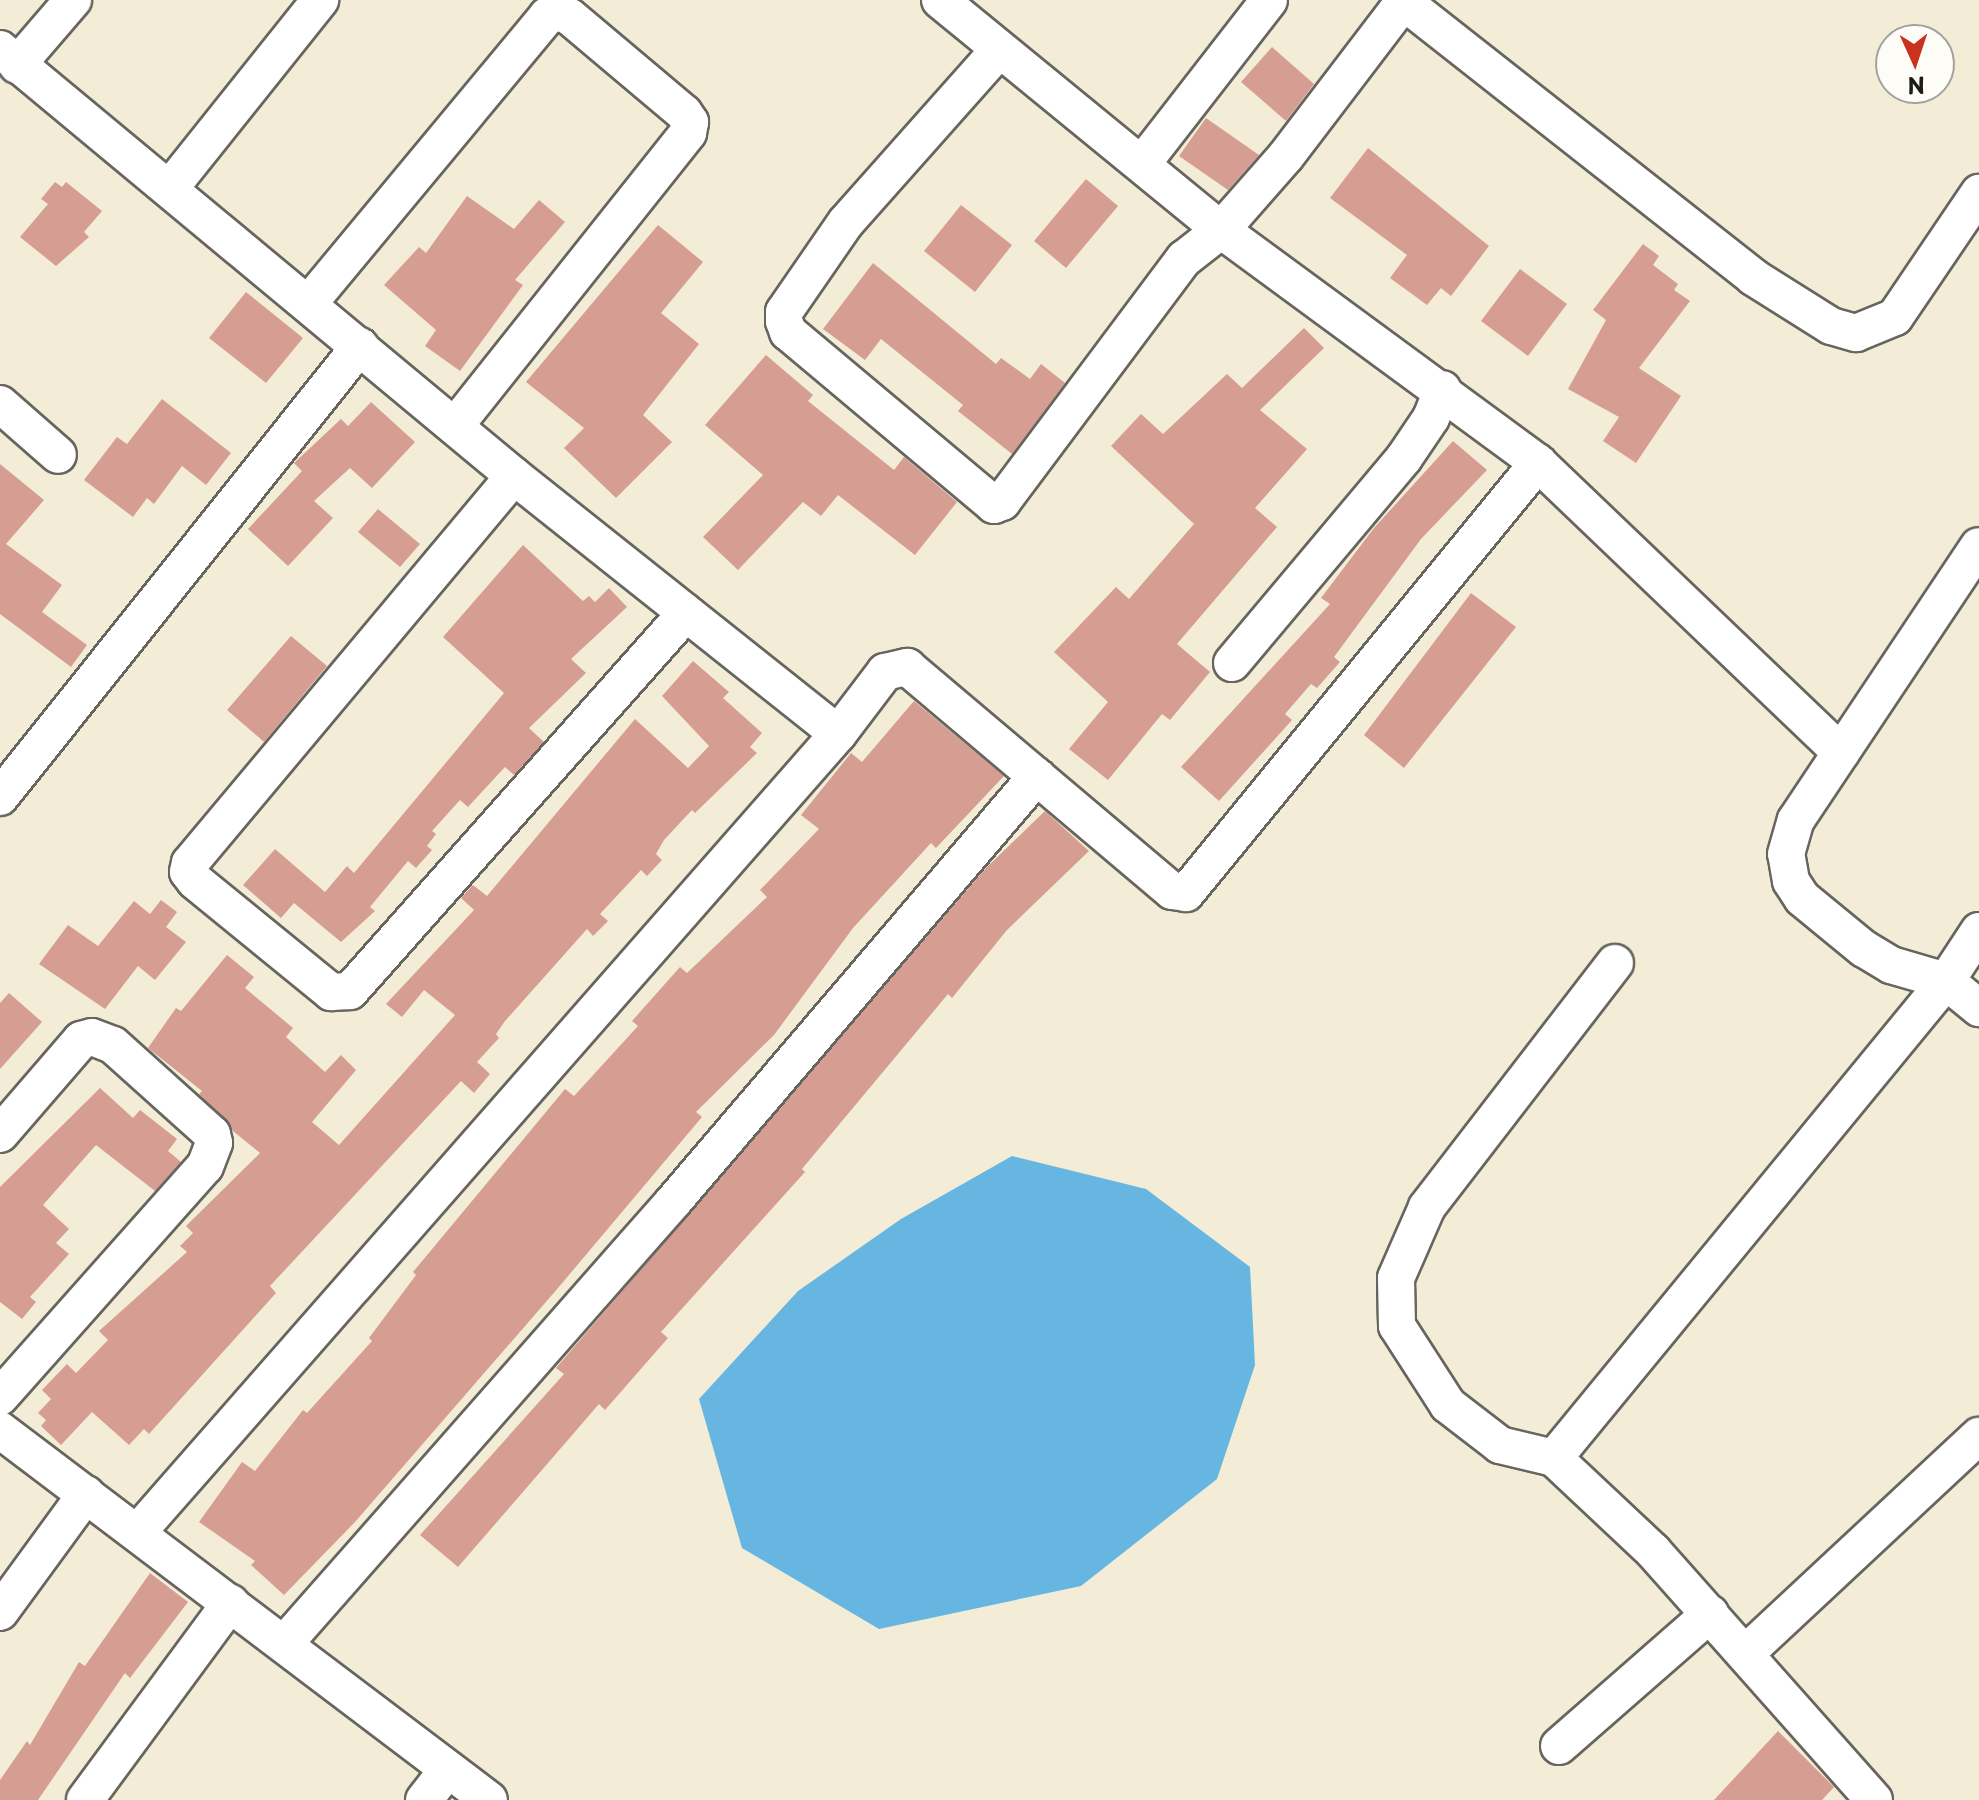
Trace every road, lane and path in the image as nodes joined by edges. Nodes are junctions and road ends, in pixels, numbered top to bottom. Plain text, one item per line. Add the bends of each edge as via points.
1 (73, 0) edge
2 (320, 0) edge
3 (940, 0) edge
4 (1269, 0) edge
5 (1404, 1) edge
6 (998, 51) junction
7 (9, 57) edge
8 (1142, 164) junction
9 (170, 188) junction
10 (1979, 193) edge
11 (1221, 230) junction
12 (309, 303) junction
13 (360, 346) junction
14 (1443, 389) junction
15 (0, 404) edge
16 (456, 425) junction
17 (58, 455) dead end
18 (1538, 463) junction
19 (514, 476) junction
20 (1979, 546) edge
21 (686, 613) junction
22 (1232, 663) dead end
23 (838, 734) junction
24 (1841, 753) junction
25 (1037, 776) junction
26 (0, 797) edge
27 (1979, 931) edge
28 (1615, 963) dead end
29 (1946, 981) junction
30 (1979, 1008) edge
31 (0, 1134) edge
32 (0, 1397) edge
33 (0, 1430) edge
34 (1978, 1441) edge
35 (1554, 1458) junction
36 (86, 1494) junction
37 (137, 1533) junction
38 (230, 1603) junction
39 (0, 1612) edge
40 (1710, 1614) junction
41 (284, 1644) junction
42 (1745, 1654) junction
43 (1559, 1746) dead end
44 (448, 1769) junction
45 (85, 1800) edge
46 (424, 1800) edge
47 (489, 1800) edge
48 (1874, 1800) edge

1 - 7 street
2 - 9 street
3 - 6 street
4 - 8 street
5 - 10 street via 1753,277 1831,326 1856,333 1895,317
5 - 11 street via 1322,113
6 - 8 street
6 - 11 street via 846,222 784,312 788,332 988,503 1002,502 1184,259
7 - 9 street
8 - 11 street
9 - 12 street
11 - 14 street
12 - 13 street
12 - 16 street via 547,16 560,12 570,17 684,113 690,122 688,133
13 - 16 street
13 - 26 street
14 - 18 street
14 - 22 street via 1404,458
15 - 17 street
16 - 19 street
18 - 24 street
18 - 25 street via 1186,893 1172,891
19 - 21 street
19 - 21 street via 190,863 195,881 331,992 350,991
20 - 24 street
21 - 23 street
23 - 25 street via 885,672 907,667
23 - 37 street
24 - 29 street via 1796,820 1786,854 1791,881 1802,898 1864,949 1891,965
25 - 41 street via 673,1202
27 - 29 street
28 - 35 street via 1427,1207 1396,1278 1397,1326 1448,1405 1500,1445
29 - 30 street
29 - 35 street
31 - 32 street via 81,1040 92,1037 113,1045 212,1134 214,1143 205,1166
33 - 36 street
34 - 42 street
35 - 40 street via 1653,1551
36 - 37 street
36 - 39 street
37 - 38 street
38 - 41 street
38 - 45 street
40 - 42 street
40 - 43 street
41 - 44 street
42 - 48 street
44 - 46 street
44 - 47 street

